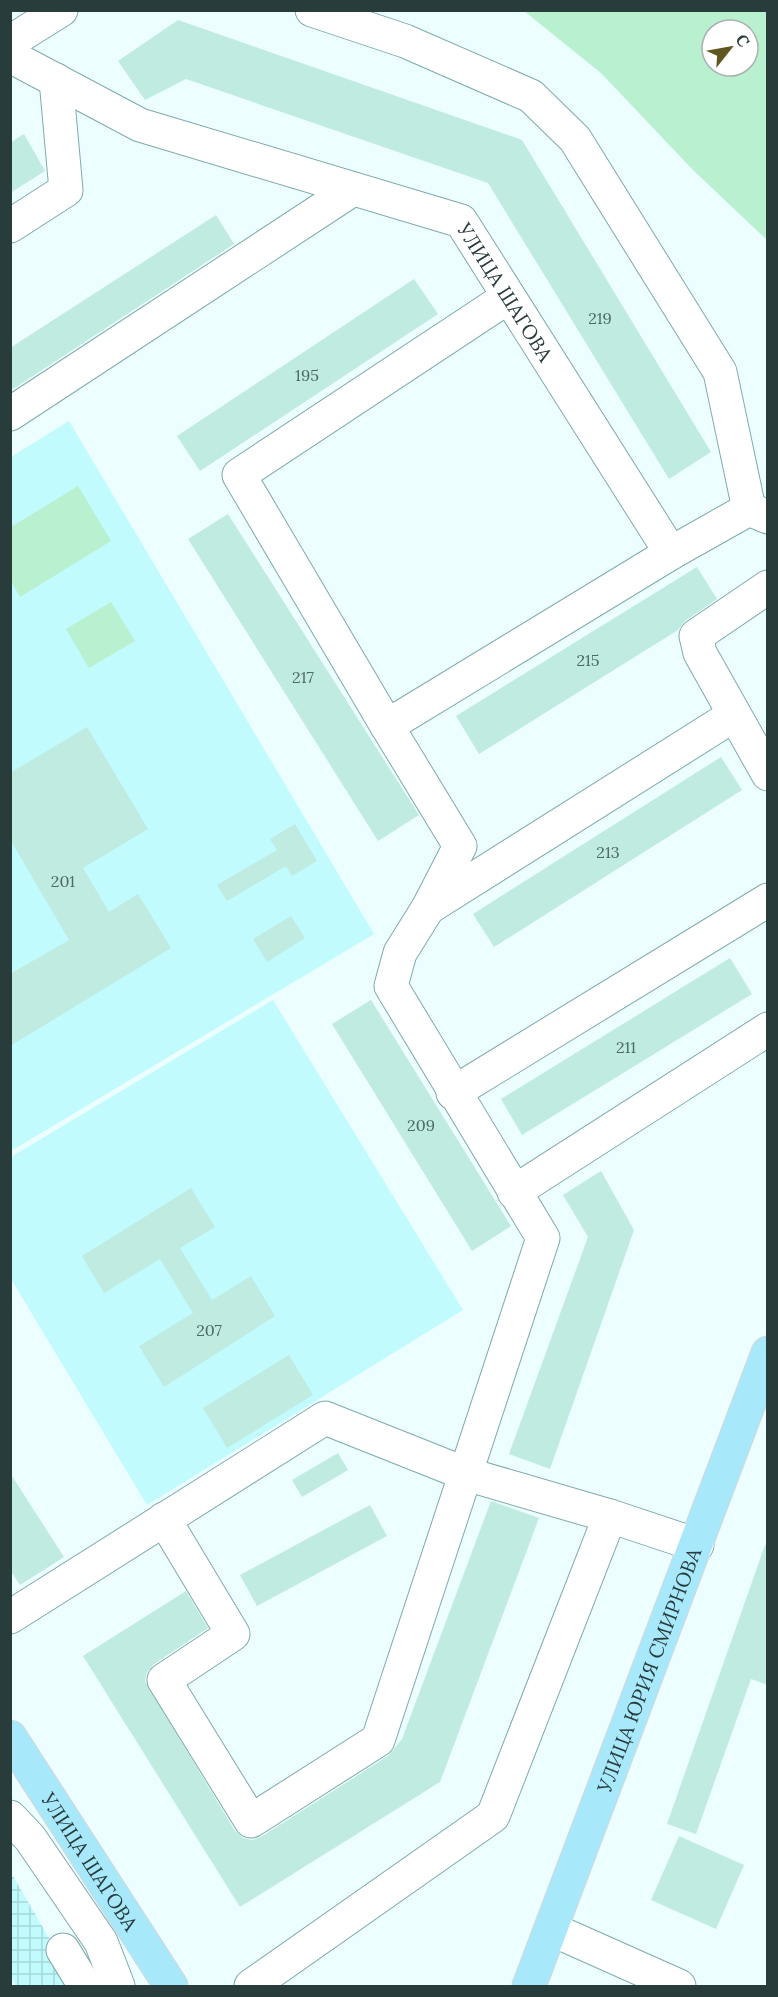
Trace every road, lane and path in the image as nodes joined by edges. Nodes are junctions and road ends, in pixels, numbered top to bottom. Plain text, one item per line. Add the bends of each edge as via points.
1 (60, 10) edge
2 (312, 10) edge
3 (13, 40) edge
4 (56, 80) junction
5 (353, 189) junction
6 (10, 226) edge
7 (508, 297) junction
8 (10, 414) edge
9 (758, 513) edge
10 (671, 553) junction
11 (768, 587) edge
12 (734, 715) junction
13 (387, 726) junction
14 (768, 774) edge
15 (768, 900) edge
16 (428, 908) junction
17 (768, 1029) edge
18 (453, 1093) junction
19 (514, 1192) junction
20 (768, 1353) edge
21 (466, 1474) junction
22 (610, 1516) junction
23 (164, 1519) junction
24 (697, 1545) junction
25 (10, 1617) edge
26 (10, 1737) edge
27 (10, 1817) edge
28 (551, 1929) junction
29 (63, 1950) dead end
30 (85, 1986) edge
31 (118, 1986) edge
32 (171, 1986) edge
33 (251, 1986) edge
34 (529, 1986) edge
35 (679, 1986) edge

1 - 3 lane
2 - 9 lane via 405,42 531,96 575,139 720,372
3 - 4 lane, УЛИЦА ШАГОВА
4 - 5 lane, УЛИЦА ШАГОВА via 140,125
4 - 6 lane via 66,190
5 - 7 lane, УЛИЦА ШАГОВА via 461,221
5 - 8 lane
7 - 10 lane, УЛИЦА ШАГОВА
7 - 13 lane via 239,475
9 - 10 lane
10 - 13 lane
11 - 12 lane via 696,636 700,654
12 - 14 lane
12 - 16 lane
13 - 16 lane via 460,846
15 - 18 lane
16 - 18 lane via 400,953 391,986
17 - 19 lane
18 - 19 lane
19 - 21 lane via 543,1238
20 - 24 main road, УЛИЦА ЮРИЯ СМИРНОВА
21 - 22 lane
21 - 23 lane via 325,1418
21 - 23 lane via 378,1740 251,1821 164,1680 233,1634
22 - 24 lane
22 - 33 lane via 493,1816
23 - 25 lane
24 - 28 main road, УЛИЦА ЮРИЯ СМИРНОВА
26 - 32 main road, УЛИЦА ШАГОВА
27 - 31 lane via 30,1838 101,1942
28 - 34 main road, УЛИЦА ЮРИЯ СМИРНОВА
28 - 35 lane
29 - 30 lane

